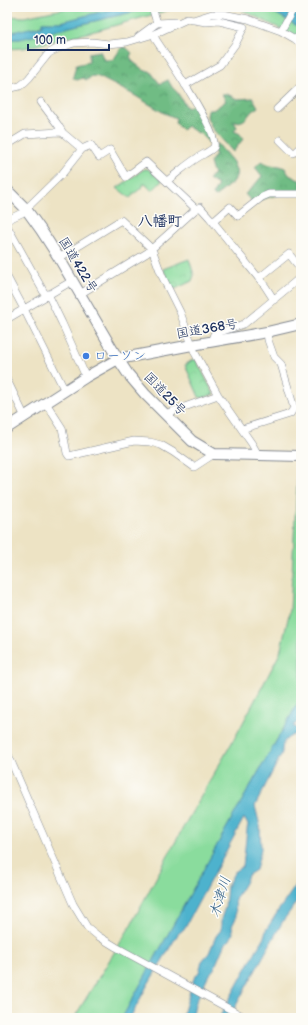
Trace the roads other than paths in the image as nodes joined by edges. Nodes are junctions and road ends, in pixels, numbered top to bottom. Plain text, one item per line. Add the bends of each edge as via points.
1 (152, 7) edge
2 (294, 7) edge
3 (156, 19) junction
4 (193, 20) junction
5 (181, 22) junction
6 (282, 31) junction
7 (154, 34) junction
8 (135, 40) junction
9 (301, 44) edge
10 (185, 85) junction
11 (301, 86) edge
12 (7, 89) edge
13 (41, 102) dead end
14 (277, 109) dead end
15 (63, 133) junction
16 (280, 140) dead end
17 (7, 145) edge
18 (301, 147) edge
19 (82, 149) junction
20 (167, 181) junction
21 (7, 190) edge
22 (301, 194) edge
23 (26, 209) junction
24 (196, 209) junction
25 (7, 220) edge
26 (213, 222) junction
27 (7, 226) edge
28 (152, 249) junction
29 (59, 258) junction
30 (301, 269) edge
31 (7, 277) edge
32 (258, 278) junction
33 (301, 280) edge
34 (72, 281) junction
35 (80, 294) junction
36 (47, 295) junction
37 (274, 300) junction
38 (24, 309) junction
39 (7, 319) edge
40 (301, 324) edge
41 (267, 332) junction
42 (212, 342) junction
43 (192, 345) junction
44 (118, 359) junction
45 (86, 377) junction
46 (7, 380) edge
47 (65, 391) junction
48 (218, 395) junction
49 (46, 403) junction
50 (165, 414) junction
51 (25, 417) junction
52 (7, 428) edge
53 (242, 429) junction
54 (214, 454) junction
55 (258, 455) junction
56 (301, 456) edge
57 (7, 752) edge
58 (246, 1018) edge

1 - 3 street
2 - 6 street
3 - 5 street
3 - 8 street
4 - 5 street via 186,19
4 - 6 street via 212,14 223,14 248,19
4 - 10 street via 244,27 220,65
5 - 7 street
6 - 9 street
7 - 8 street
7 - 10 street
8 - 12 street via 109,44 92,42 59,48 49,53 20,86
10 - 20 street via 205,117 214,144 213,148
11 - 14 street
13 - 15 street
15 - 17 street via 27,134
15 - 19 street
16 - 18 street via 292,153
19 - 20 street via 90,144 99,157 110,150 126,177 146,162
19 - 23 street via 62,174
20 - 24 street
21 - 23 highway, 国道422号
22 - 26 street via 269,194 238,216 230,207
23 - 25 street
23 - 29 highway, 国道422号
24 - 26 street via 200,207
24 - 28 street
26 - 32 street
27 - 36 street
28 - 29 street via 121,220
28 - 35 street
28 - 43 street
29 - 34 highway, 国道422号
30 - 32 street via 289,254
31 - 38 street
32 - 37 street
33 - 37 street
34 - 35 highway, 国道422号
34 - 36 street
35 - 44 highway, 国道422号
36 - 38 street
36 - 45 street
37 - 42 street via 244,324 214,334
38 - 39 street
38 - 47 street
40 - 41 highway, 国道368号
41 - 42 highway, 国道368号
41 - 53 street via 274,357 281,364 294,408 290,414
42 - 43 highway, 国道368号
43 - 44 highway, 国道368号
43 - 48 street
44 - 45 highway
44 - 50 highway, 国道25号 via 128,374
45 - 47 highway
46 - 51 street
47 - 49 highway
48 - 50 street
48 - 53 street
49 - 51 highway
49 - 54 street via 62,428 68,456 134,441 161,445 194,468
50 - 54 highway, 国道25号 via 192,441
51 - 52 highway
53 - 55 street
54 - 55 highway, 国道25号
55 - 56 highway, 国道25号
57 - 58 street via 73,904 87,927 116,947

